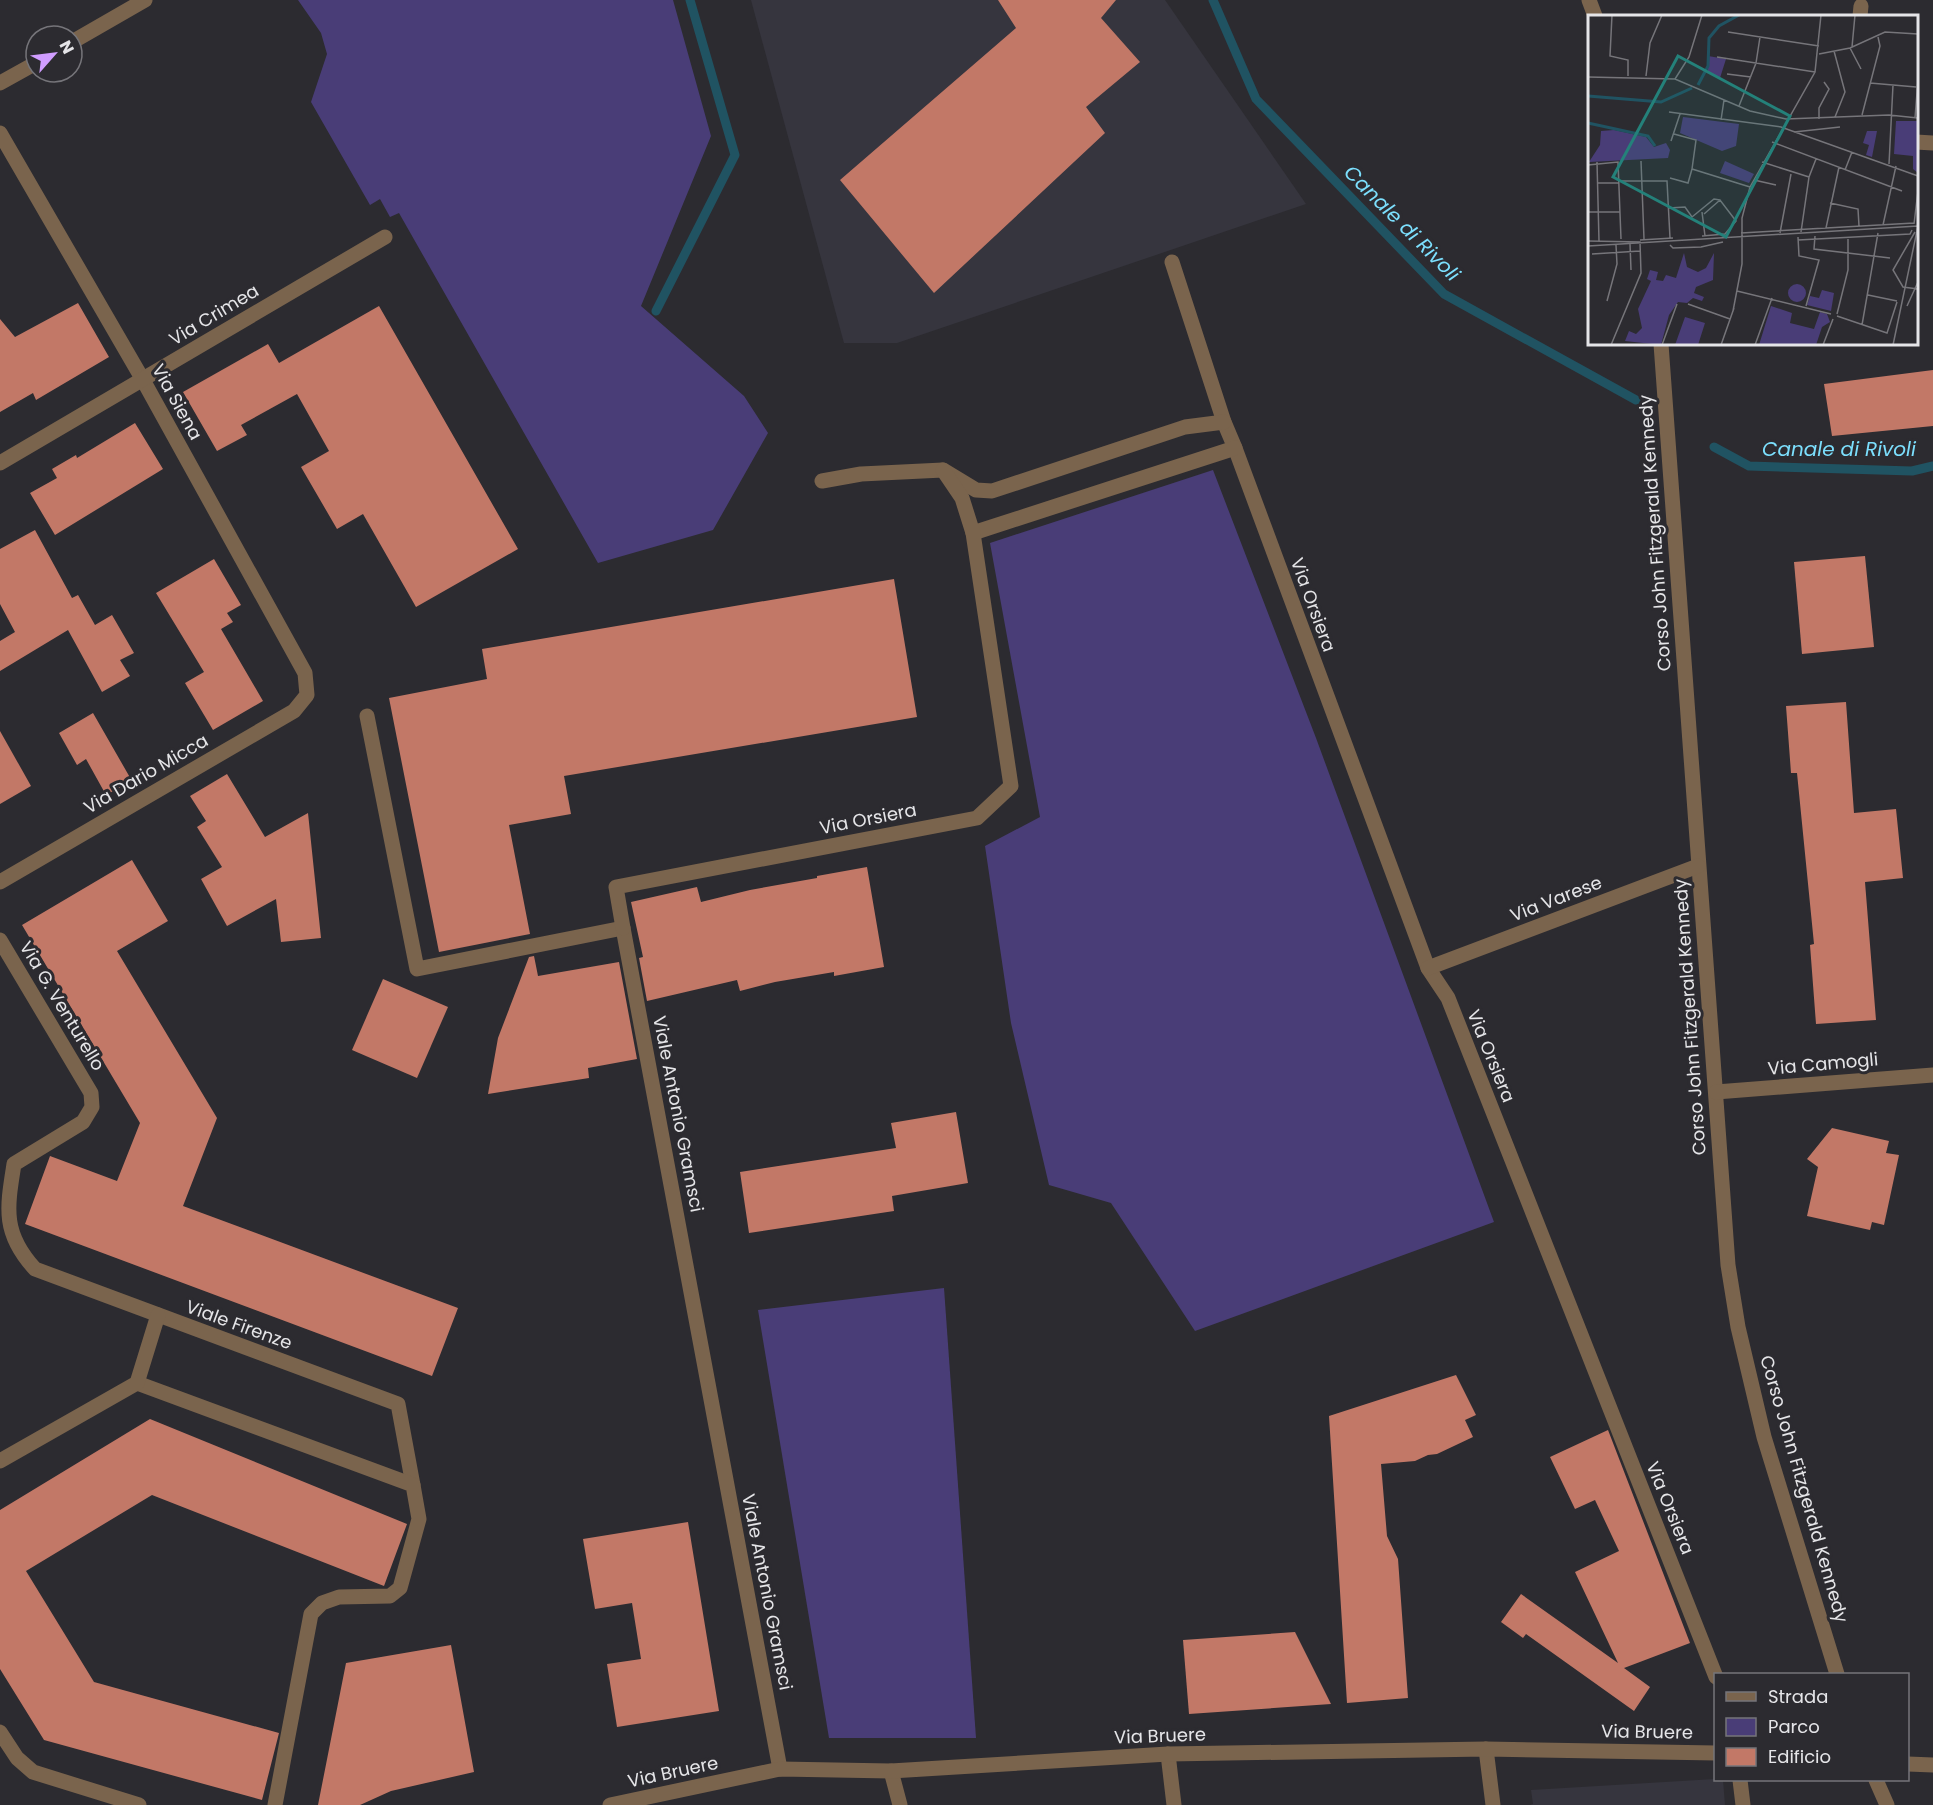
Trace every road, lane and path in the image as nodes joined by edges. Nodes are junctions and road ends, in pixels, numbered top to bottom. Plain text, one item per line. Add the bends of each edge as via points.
1 (145, 0) edge
2 (1589, 0) edge
3 (1595, 15) edge
4 (84, 35) edge
5 (24, 70) edge
6 (0, 83) edge
7 (0, 133) edge
8 (1918, 142) edge
9 (1933, 143) edge
10 (385, 237) dead end
11 (1172, 262) dead end
12 (1661, 345) edge
13 (143, 380) junction
14 (1224, 422) junction
15 (1235, 448) junction
16 (0, 463) edge
17 (943, 470) junction
18 (822, 481) dead end
19 (973, 533) junction
20 (307, 695) joint
21 (367, 716) dead end
22 (1698, 866) junction
23 (0, 882) edge
24 (623, 928) junction
25 (0, 940) edge
26 (1428, 968) junction
27 (1933, 1075) edge
28 (1716, 1092) junction
29 (11, 1229) joint
30 (158, 1315) junction
31 (137, 1383) junction
32 (0, 1461) edge
33 (413, 1485) junction
34 (1714, 1673) edge
35 (1837, 1673) edge
36 (0, 1732) edge
37 (1486, 1749) junction
38 (1714, 1753) edge
39 (1168, 1754) junction
40 (1909, 1764) edge
41 (1933, 1765) edge
42 (780, 1769) junction
43 (891, 1771) junction
44 (1740, 1781) edge
45 (1877, 1781) edge
46 (139, 1805) edge
47 (275, 1805) edge
48 (610, 1805) edge
49 (900, 1805) edge
50 (1174, 1805) edge
51 (1493, 1805) edge
52 (1743, 1805) edge
53 (1887, 1805) edge

1 - 4 street
2 - 3 street
5 - 6 street
7 - 13 street, Via Siena
8 - 9 street
10 - 13 street, Via Crimea
11 - 14 street, Via Orsiera
12 - 22 street, Corso John Fitzgerald Kennedy
13 - 16 street, Via Crimea
13 - 20 street, Via Siena via 305,673
14 - 15 street, Via Orsiera
14 - 17 street via 1185,427 992,491 976,490
15 - 19 street
15 - 26 street, Via Orsiera
17 - 18 street via 861,474
17 - 19 street, Via Orsiera via 962,498
19 - 24 street, Via Orsiera via 1011,786 977,818 616,887
20 - 23 street, Via Dario Micca via 294,711
21 - 24 street via 417,969
22 - 26 street, Via Varese
22 - 28 street, Corso John Fitzgerald Kennedy
24 - 42 street, Viale Antonio Gramsci
25 - 29 street, Via G. Venturello via 91,1093 92,1107 83,1122 14,1164 7,1207
26 - 34 street, Via Orsiera via 1448,998
27 - 28 street, Via Camogli
28 - 35 street, Corso John Fitzgerald Kennedy via 1728,1265 1738,1327 1764,1437
29 - 30 street, Viale Firenze via 21,1254 35,1269
30 - 31 street
30 - 33 street, Viale Firenze via 398,1404
31 - 32 street
31 - 33 street
33 - 47 street, Viale Firenze via 419,1519 400,1588 390,1596 339,1597 322,1603 311,1614
36 - 46 street via 17,1758 33,1772
37 - 38 street, Via Bruere
37 - 39 street, Via Bruere
37 - 51 street
39 - 43 street, Via Bruere
39 - 50 street
40 - 41 street
42 - 43 street, Via Bruere
42 - 48 street, Via Bruere
43 - 49 street
44 - 52 street
45 - 53 street

